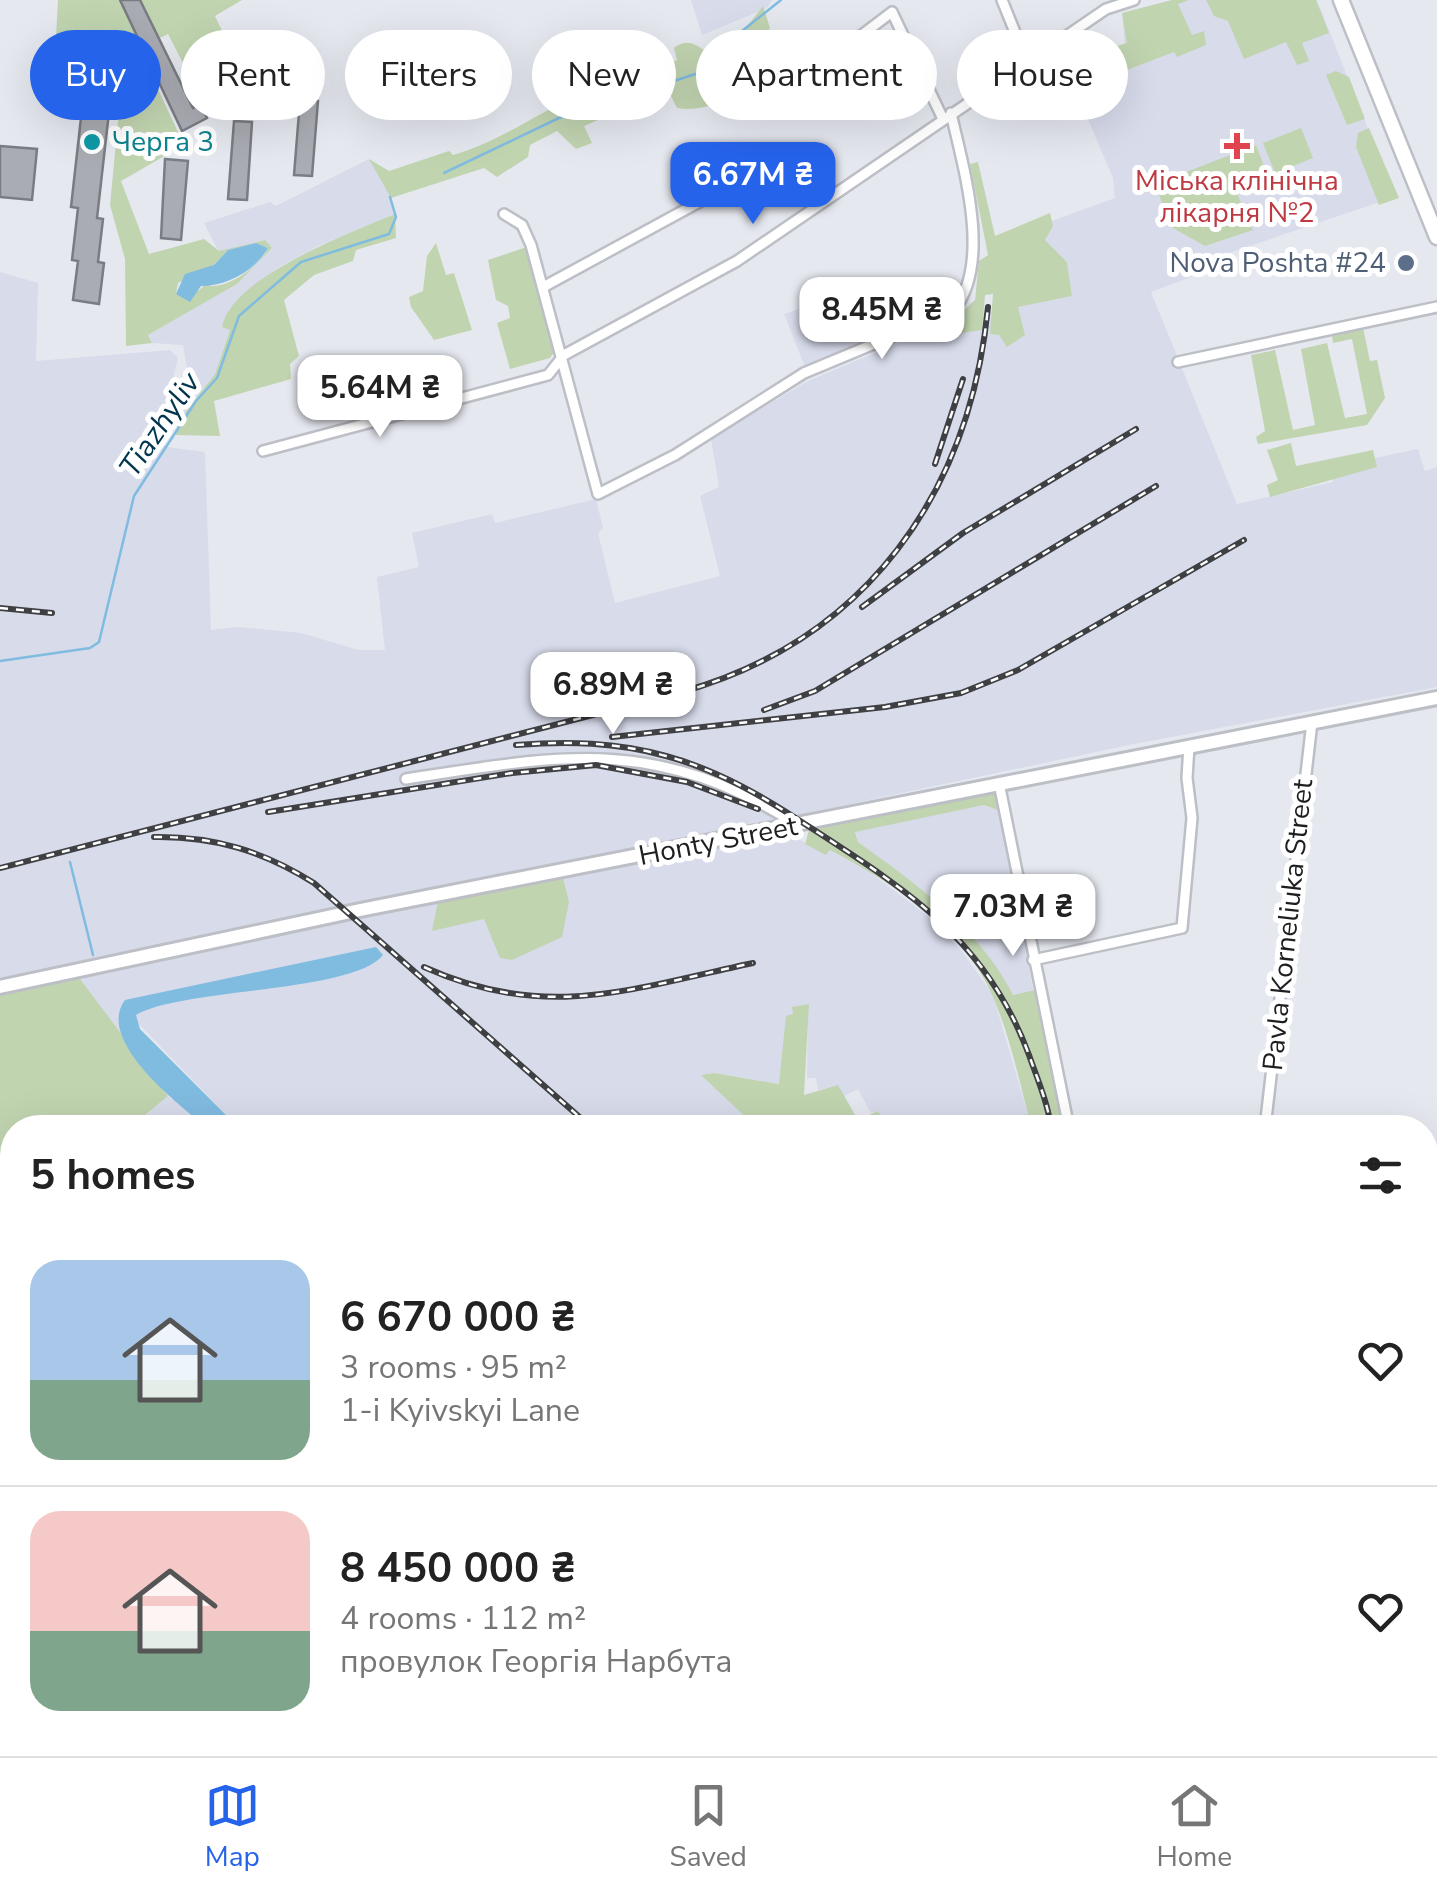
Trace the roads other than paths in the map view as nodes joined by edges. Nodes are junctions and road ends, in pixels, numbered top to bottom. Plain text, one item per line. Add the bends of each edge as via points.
1 (1002, 0) edge
2 (1130, 0) edge
3 (1341, 0) edge
4 (868, 30) edge
5 (902, 30) edge
6 (1014, 30) edge
7 (1075, 30) edge
8 (937, 97) edge
9 (957, 109) edge
10 (947, 116) junction
11 (749, 167) dead end
12 (504, 214) dead end
13 (1437, 237) edge
14 (545, 286) junction
15 (1437, 308) edge
16 (564, 355) junction
17 (1178, 362) dead end
18 (548, 375) junction
19 (570, 379) junction
20 (264, 450) dead end
21 (1437, 698) edge
22 (1312, 722) junction
23 (1189, 746) junction
24 (406, 779) dead end
25 (999, 783) junction
26 (798, 826) junction
27 (1033, 960) junction
28 (0, 987) edge
29 (1066, 1115) edge
30 (1267, 1115) edge

1 - 6 street
2 - 7 street
3 - 13 main road
4 - 5 street via 892,12
8 - 10 street
9 - 10 street
10 - 16 street via 737,261
10 - 19 street via 970,202 972,237 966,289 953,311 804,372 675,455 598,494
11 - 14 street via 703,200
12 - 14 street via 522,224
14 - 16 street
15 - 17 street
16 - 18 street
16 - 19 street
18 - 19 street
18 - 20 street
21 - 22 street, Honty Street
22 - 23 street, Honty Street
22 - 30 street, Pavla Korneliuka Street
23 - 25 street, Honty Street
23 - 27 street via 1192,818 1182,928
24 - 26 street via 580,756 638,760 736,792
25 - 26 street, Honty Street
25 - 27 street
26 - 28 street, Honty Street
27 - 29 street

